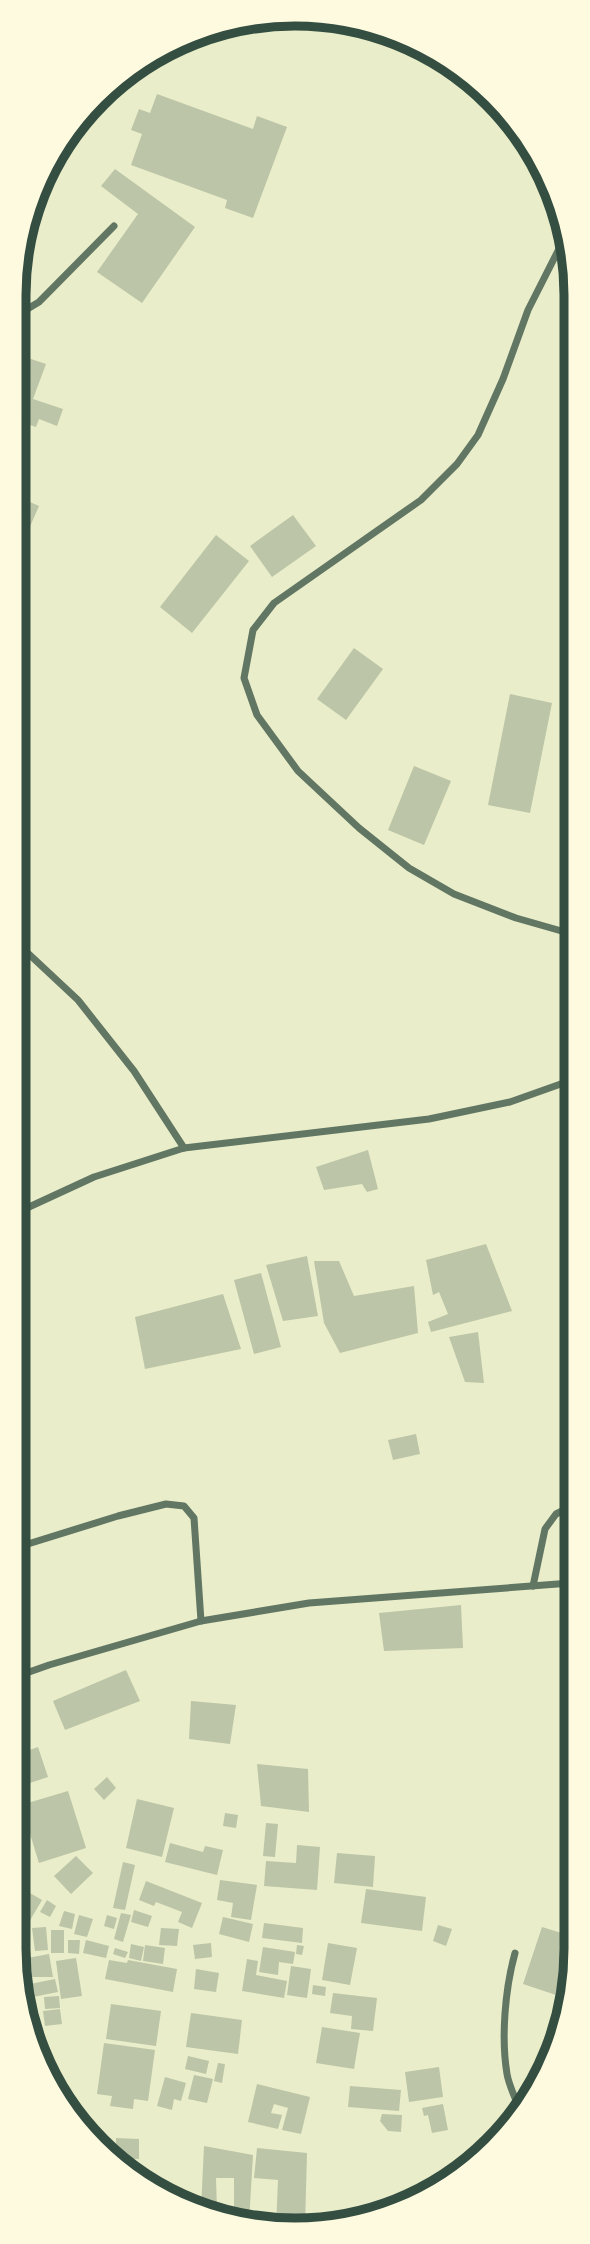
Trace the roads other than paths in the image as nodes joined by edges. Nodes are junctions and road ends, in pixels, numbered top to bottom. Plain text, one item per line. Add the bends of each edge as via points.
1 (114, 226) dead end
2 (560, 248) edge
3 (26, 310) edge
4 (564, 932) edge
5 (26, 951) edge
6 (564, 1083) edge
7 (184, 1148) junction
8 (26, 1208) edge
9 (564, 1510) edge
10 (26, 1545) edge
11 (564, 1584) edge
12 (533, 1586) junction
13 (201, 1621) junction
14 (26, 1673) edge
15 (514, 1953) dead end
16 (516, 2101) edge

1 - 3 street
2 - 4 street via 528,310 478,435 457,464 421,500 274,603 253,630 244,678 257,715 298,771 399,860 454,894
5 - 7 street via 78,1000 134,1071
6 - 7 street via 510,1102 429,1119
7 - 8 street via 94,1177
9 - 12 street via 545,1529
10 - 13 street via 166,1504 184,1506 194,1518
11 - 12 street
12 - 13 street via 309,1603
13 - 14 street
15 - 16 street via 505,2040 507,2076

